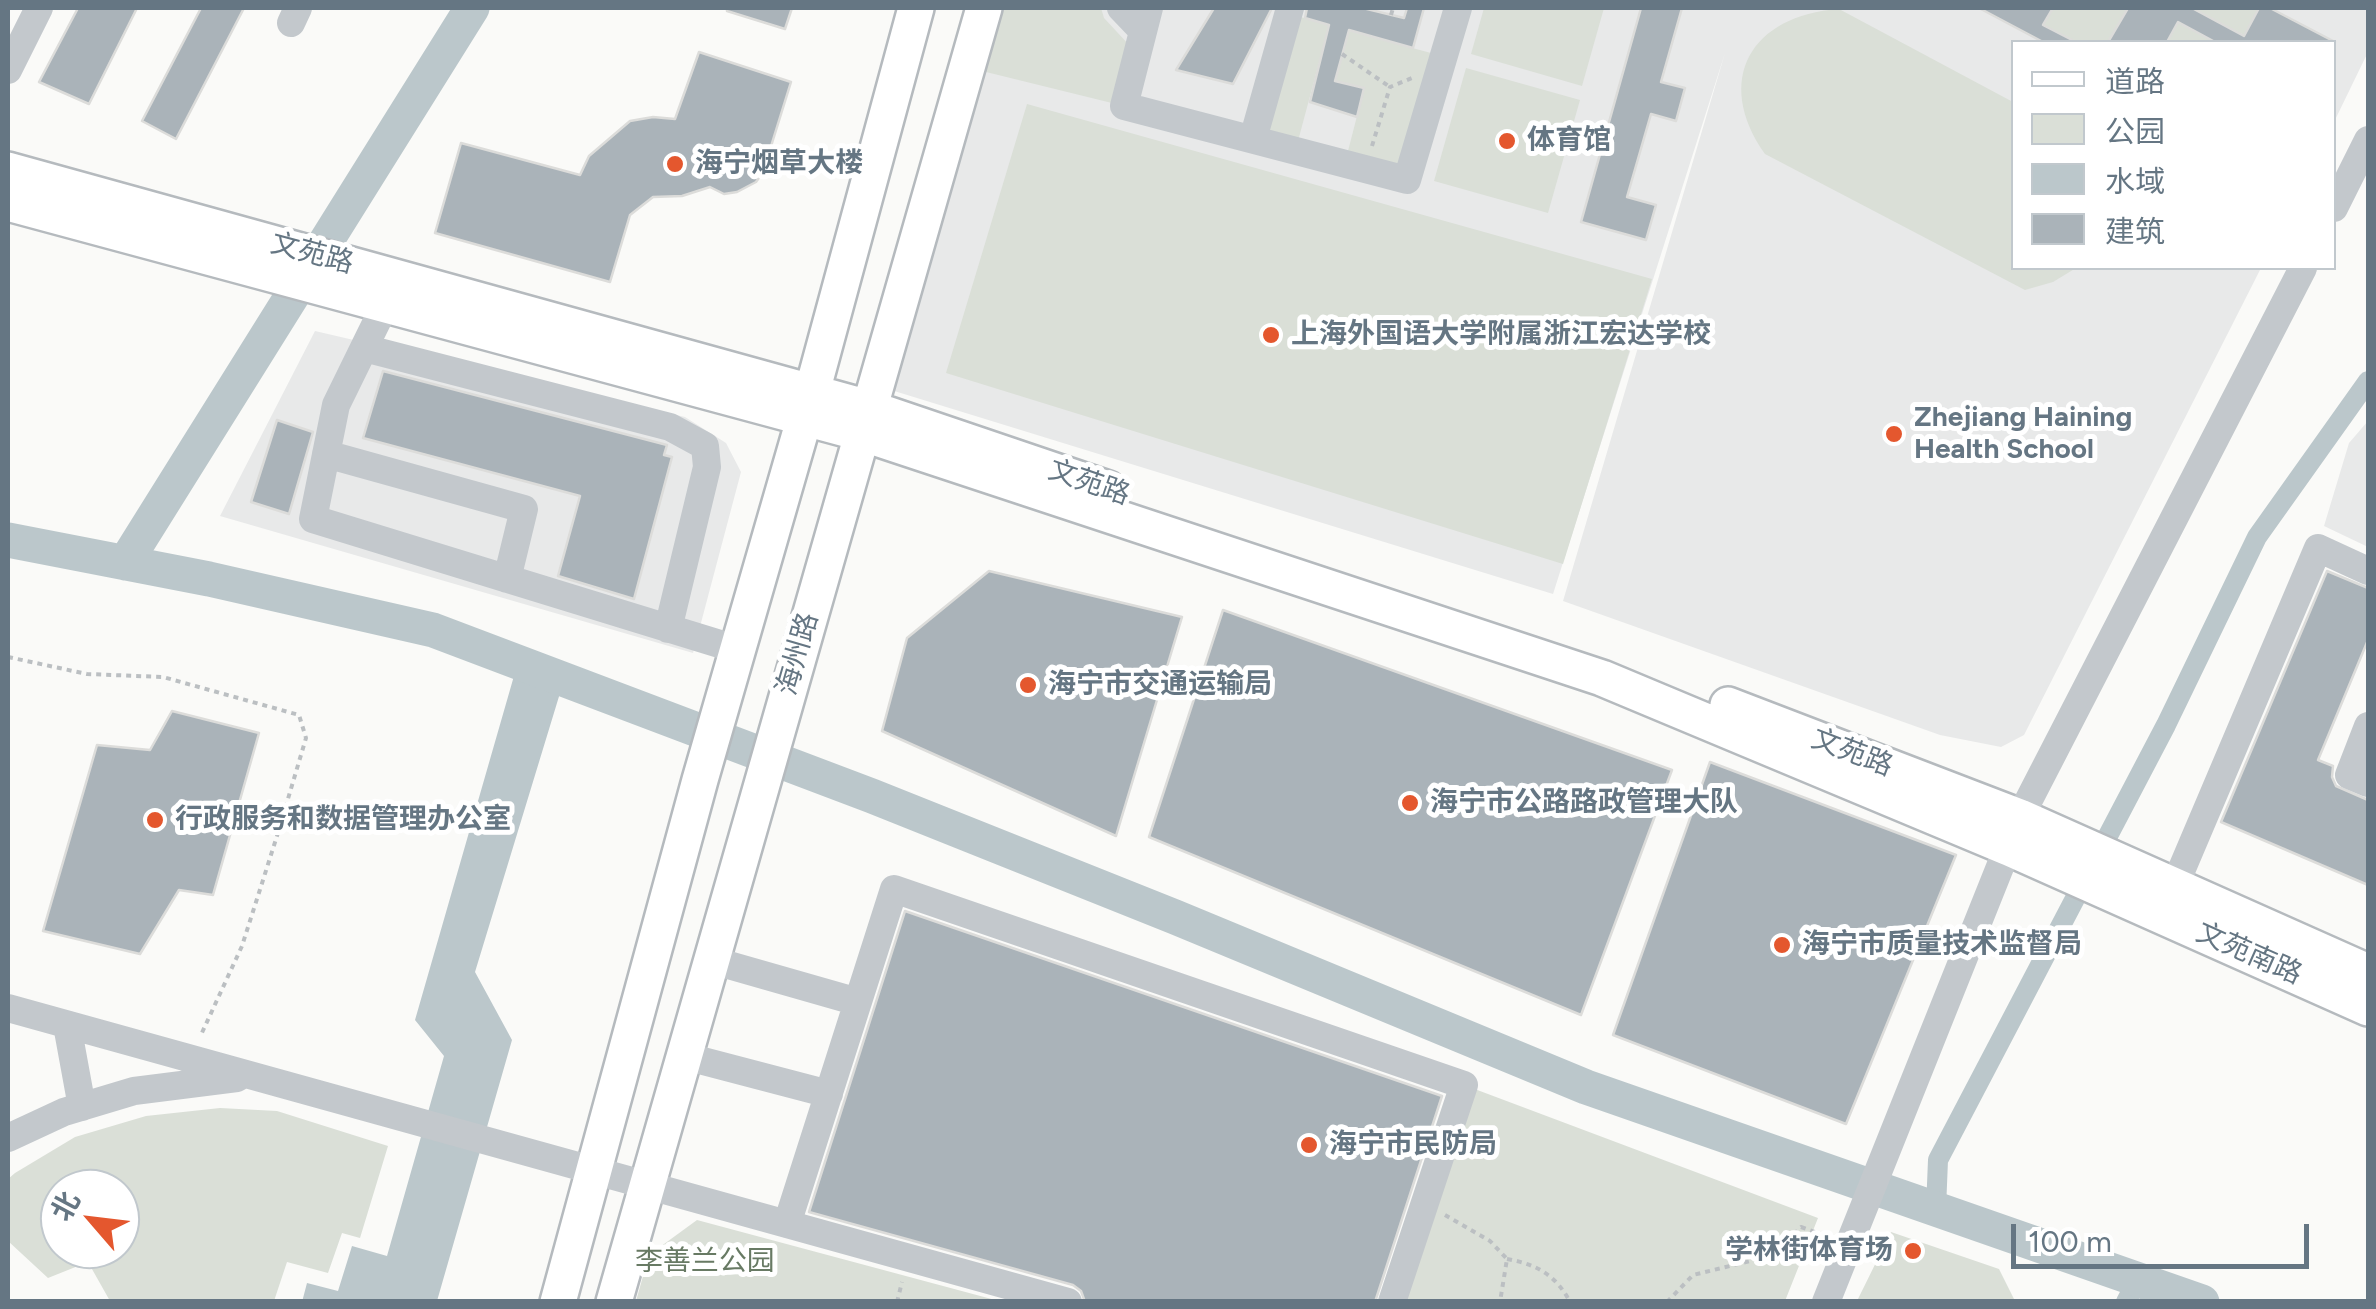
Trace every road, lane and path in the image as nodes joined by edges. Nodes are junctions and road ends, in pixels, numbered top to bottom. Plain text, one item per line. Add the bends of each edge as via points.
1 (39, 8) edge
2 (916, 8) edge
3 (984, 8) edge
4 (1290, 8) edge
5 (1393, 8) edge
6 (1458, 8) edge
7 (1142, 15) edge
8 (1391, 15) dead end
9 (1342, 54) dead end
10 (1440, 68) junction
11 (8, 70) edge
12 (1390, 86) junction
13 (1252, 140) junction
14 (2368, 140) edge
15 (1366, 169) junction
16 (8, 170) edge
17 (8, 203) edge
18 (2336, 204) edge
19 (237, 249) junction
20 (2302, 270) edge
21 (382, 294) junction
22 (364, 348) junction
23 (807, 406) junction
24 (865, 421) junction
25 (326, 454) junction
26 (2368, 571) edge
27 (507, 579) junction
28 (668, 629) junction
29 (736, 649) junction
30 (8, 657) edge
31 (2368, 726) edge
32 (2368, 783) edge
33 (2014, 832) junction
34 (2150, 886) junction
35 (712, 960) junction
36 (2368, 972) edge
37 (858, 1002) junction
38 (8, 1008) edge
39 (2368, 1008) edge
40 (67, 1025) junction
41 (684, 1056) junction
42 (189, 1059) junction
43 (251, 1076) junction
44 (829, 1094) junction
45 (82, 1106) junction
46 (8, 1138) edge
47 (595, 1171) junction
48 (647, 1185) junction
49 (1424, 1204) junction
50 (788, 1224) junction
51 (1852, 1236) junction
52 (1508, 1260) junction
53 (558, 1302) edge
54 (614, 1302) edge
55 (1068, 1302) edge
56 (1392, 1302) edge
57 (1500, 1302) edge
58 (1570, 1302) edge
59 (1667, 1302) edge
60 (1826, 1302) edge

1 - 11 street
2 - 23 main road
3 - 24 main road, 海州路
4 - 13 street
5 - 8 path
6 - 10 street
7 - 13 street via 1124,106
9 - 12 path
10 - 12 path
10 - 15 street via 1407,180
12 - 15 path
13 - 15 street
14 - 18 street
16 - 19 main road, 文苑路
17 - 19 main road, 文苑路
19 - 21 main road, 文苑路
20 - 33 street
21 - 22 street
21 - 23 main road, 文苑路
22 - 25 street via 336,405
22 - 28 street via 670,426 705,446 707,467
23 - 24 main road, 文苑路
23 - 29 main road
24 - 33 main road, 文苑路 via 1595,654
24 - 35 main road, 海州路
25 - 27 street via 312,520
25 - 27 street via 524,510
26 - 34 street via 2318,548
27 - 28 street
28 - 29 street
29 - 47 main road
30 - 42 path via 87,674 163,678 299,715 306,738 248,928
31 - 32 street via 2349,775
33 - 34 main road, 文苑路
33 - 51 street
34 - 36 main road, 文苑南路
34 - 39 main road, 文苑南路
35 - 37 street
35 - 41 main road, 海州路
37 - 44 street
37 - 49 street via 894,889 1464,1085
38 - 40 street
40 - 42 street
40 - 45 street
41 - 44 street
41 - 48 main road, 海州路
42 - 43 street
43 - 45 street via 134,1090
43 - 47 street
44 - 50 street
45 - 46 street
47 - 48 street
47 - 53 main road
48 - 50 street
48 - 54 main road, 海州路
49 - 52 path via 1490,1241
49 - 56 street
50 - 55 street
51 - 59 path via 1801,1227 1775,1254 1693,1275
51 - 60 street
52 - 57 path
52 - 58 path via 1532,1264

